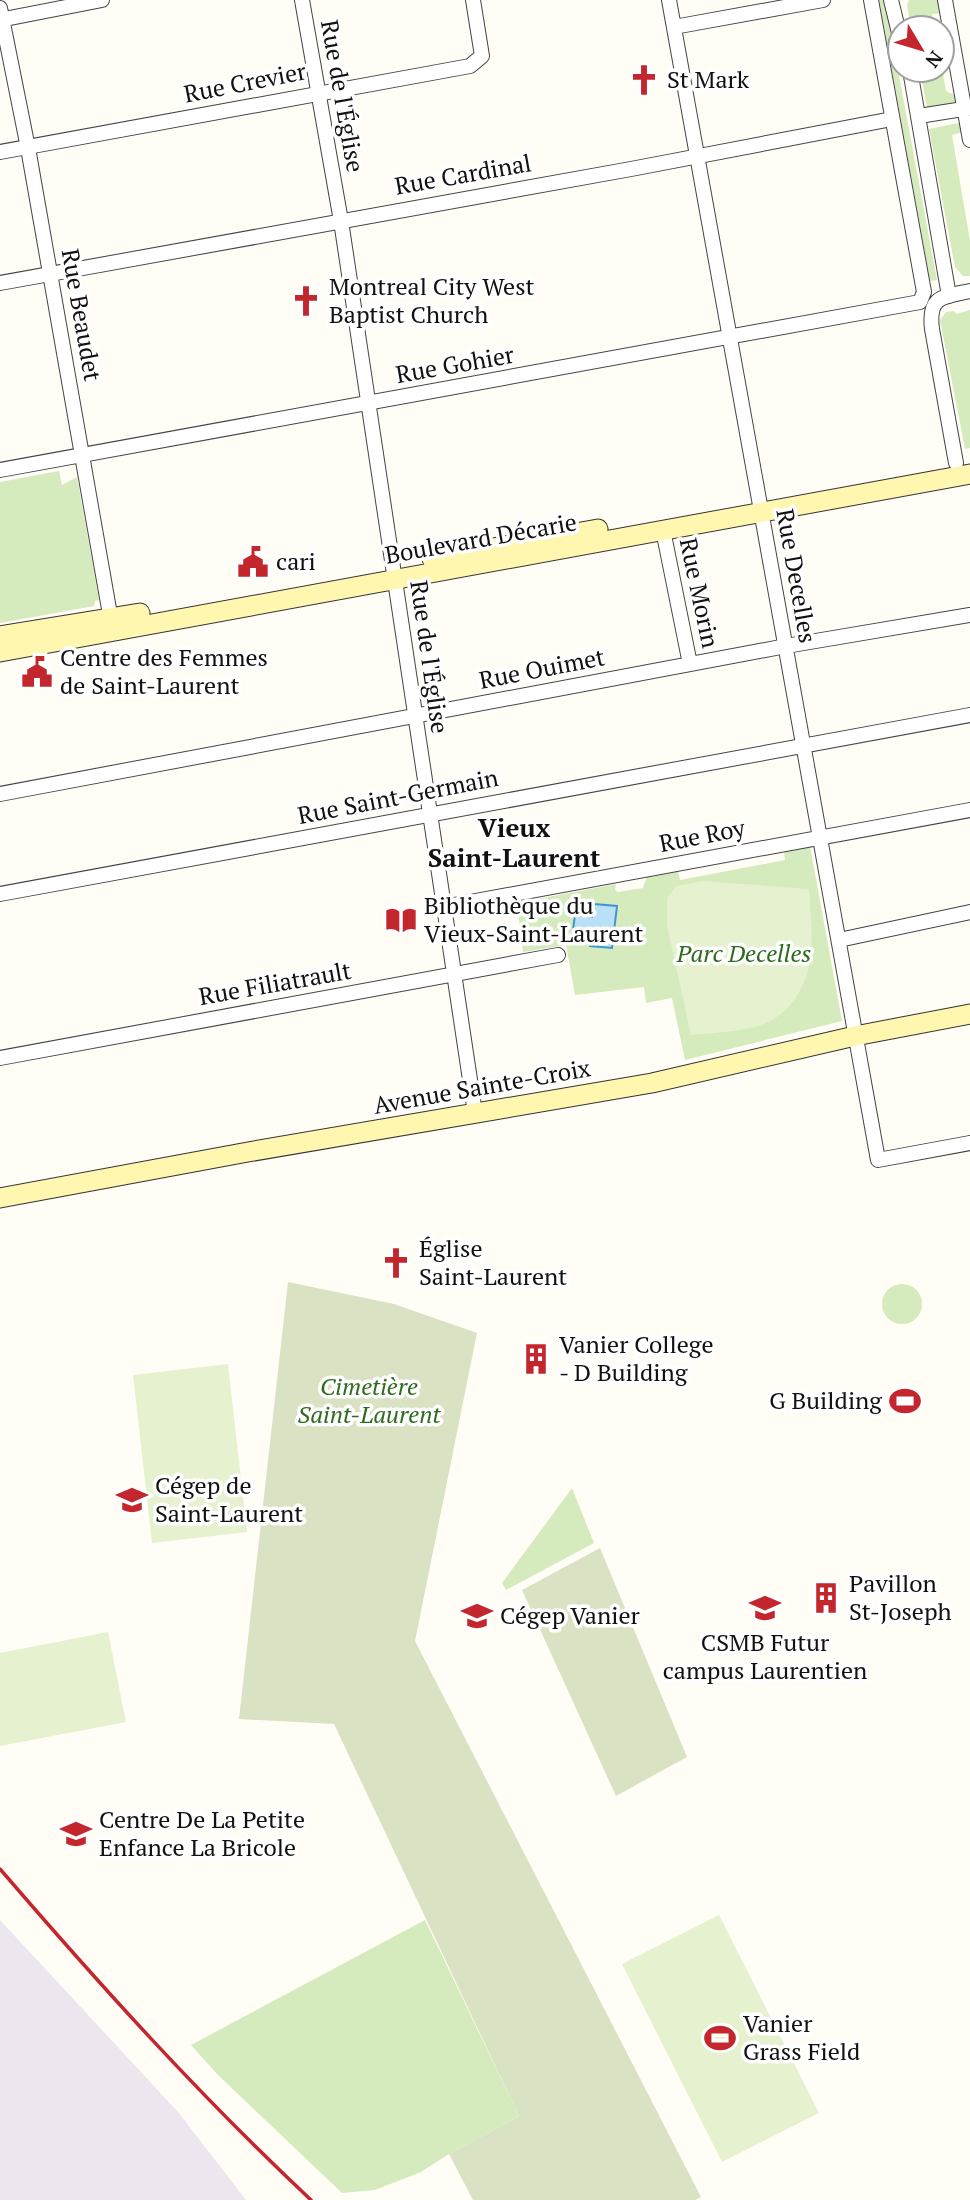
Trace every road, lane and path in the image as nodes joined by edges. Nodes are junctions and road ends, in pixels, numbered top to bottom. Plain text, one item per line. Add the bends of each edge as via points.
1 (102, 0) edge
2 (302, 0) edge
3 (473, 0) edge
4 (669, 0) edge
5 (823, 0) edge
6 (871, 0) edge
7 (945, 0) edge
8 (1, 16) edge
9 (674, 27) junction
10 (913, 84) edge
11 (317, 92) junction
12 (967, 108) edge
13 (919, 116) junction
14 (892, 119) junction
15 (970, 140) edge
16 (28, 148) junction
17 (0, 152) edge
18 (698, 156) junction
19 (341, 220) junction
20 (50, 273) junction
21 (0, 283) edge
22 (970, 291) edge
23 (949, 296) junction
24 (730, 338) junction
25 (368, 404) junction
26 (82, 455) junction
27 (965, 466) edge
28 (0, 470) edge
29 (760, 505) junction
30 (663, 530) junction
31 (394, 573) junction
32 (970, 614) edge
33 (112, 624) junction
34 (0, 636) edge
35 (786, 646) junction
36 (0, 652) edge
37 (690, 664) junction
38 (970, 715) edge
39 (415, 717) junction
40 (804, 744) junction
41 (0, 794) edge
42 (970, 810) edge
43 (429, 814) junction
44 (820, 836) junction
45 (0, 894) edge
46 (443, 907) junction
47 (970, 912) edge
48 (839, 940) junction
49 (558, 955) dead end
50 (454, 975) junction
51 (970, 1014) edge
52 (855, 1036) junction
53 (0, 1058) edge
54 (475, 1113) junction
55 (970, 1143) edge
56 (0, 1198) edge

1 - 8 street
2 - 11 street, Rue de l'Église
3 - 11 street, Rue Crevier via 482,56 470,65
4 - 9 street, Rue Decelles
5 - 9 street
6 - 14 street
7 - 12 street
8 - 16 street, Rue Beaudet
9 - 18 street, Rue Decelles
10 - 13 street
11 - 16 street, Rue Crevier
11 - 19 street, Rue de l'Église
12 - 13 street
12 - 15 street
13 - 23 street
14 - 18 street, Rue Cardinal
14 - 24 street, Rue Gohier via 924,292 920,301
16 - 17 street, Rue Crevier
16 - 20 street, Rue Beaudet
18 - 19 street, Rue Cardinal
18 - 24 street, Rue Decelles
19 - 20 street, Rue Cardinal
19 - 25 street, Rue de l'Église
20 - 21 street, Rue Cardinal
20 - 26 street, Rue Beaudet
22 - 23 street
23 - 27 street via 934,303 932,324
24 - 25 street, Rue Gohier
24 - 29 street, Rue Decelles
25 - 26 street, Rue Gohier
25 - 31 street, Rue de l'Église
26 - 28 street, Rue Gohier
26 - 33 street, Rue Beaudet
27 - 29 street, Boulevard Décarie
29 - 30 street, Boulevard Décarie
29 - 31 street, Boulevard Décarie via 516,542
29 - 35 street, Rue Decelles
30 - 31 street, Boulevard Décarie
30 - 37 street, Rue Morin
31 - 33 street, Boulevard Décarie
31 - 39 street, Rue de l'Église
32 - 35 street, Rue Ouimet
33 - 34 street, Boulevard Décarie
33 - 36 street, Boulevard Décarie
35 - 37 street, Rue Ouimet
35 - 40 street, Rue Decelles
37 - 39 street, Rue Ouimet
38 - 40 street, Rue Saint-Germain
39 - 41 street, Rue Ouimet
39 - 43 street, Rue de l'Église
40 - 43 street, Rue Saint-Germain
40 - 44 street, Rue Decelles
42 - 44 street, Rue Roy
43 - 45 street, Rue Saint-Germain
43 - 46 street, Rue de l'Église
44 - 46 street, Rue Roy
44 - 48 street, Rue Decelles
46 - 50 street, Rue de l'Église
47 - 48 street
48 - 52 street, Rue Decelles
49 - 50 street, Rue Filiatrault
50 - 53 street, Rue Filiatrault
50 - 54 street, Rue de l'Église
51 - 52 street, Avenue Sainte-Croix
52 - 54 street, Avenue Sainte-Croix via 680,1077
52 - 55 street, Rue Decelles via 878,1160
54 - 56 street, Avenue Sainte-Croix

